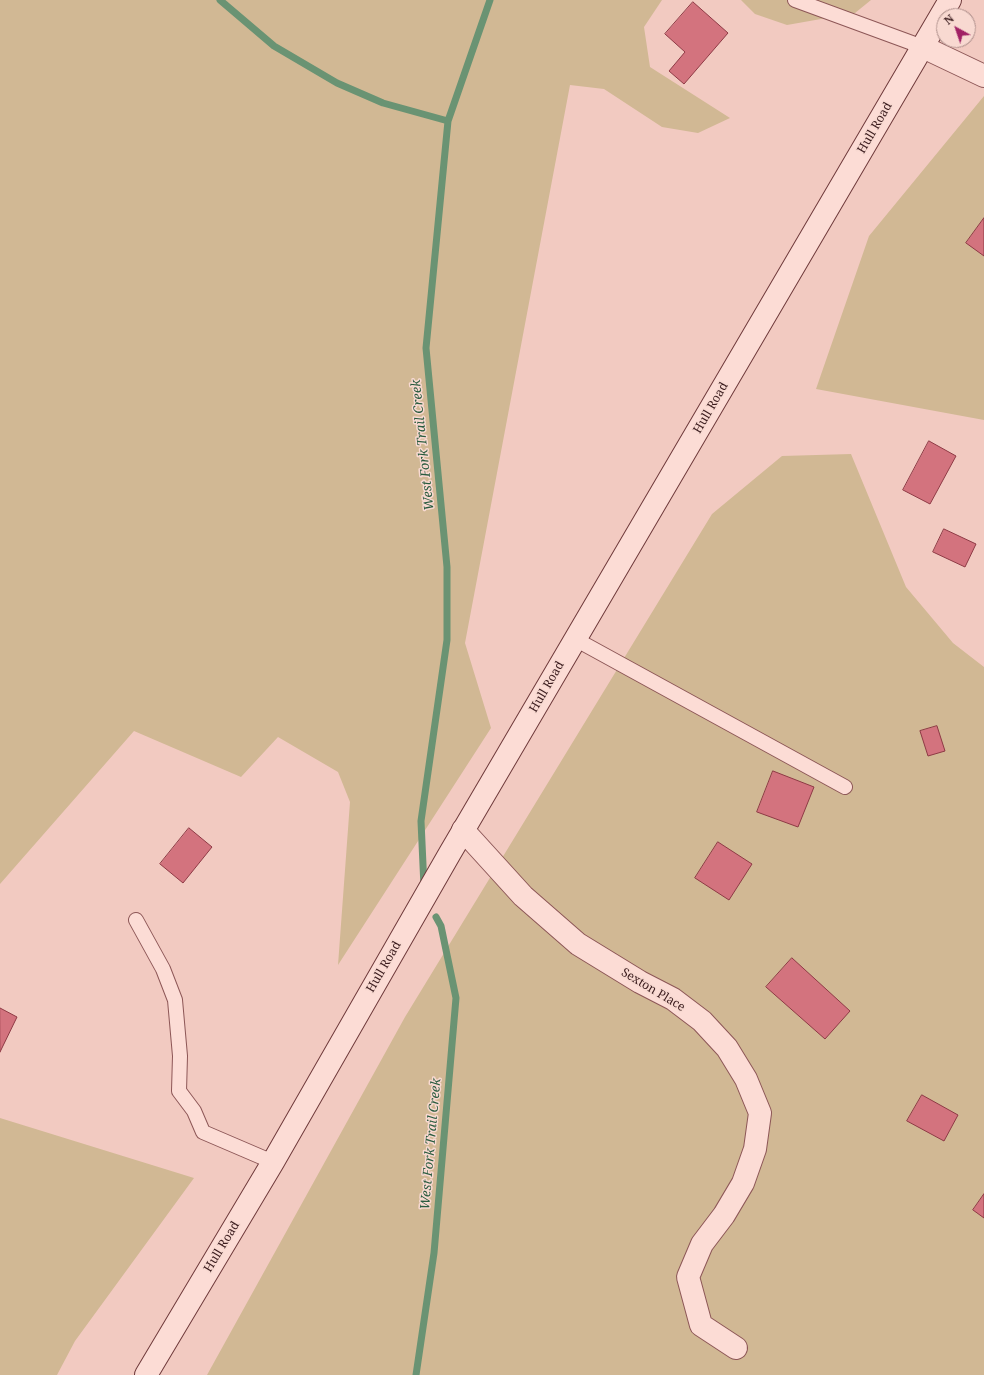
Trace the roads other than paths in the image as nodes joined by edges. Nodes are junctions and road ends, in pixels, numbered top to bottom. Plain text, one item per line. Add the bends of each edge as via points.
1 (795, 0) edge
2 (950, 0) edge
3 (923, 46) junction
4 (984, 76) edge
5 (575, 639) junction
6 (845, 787) dead end
7 (463, 830) junction
8 (136, 920) dead end
9 (273, 1162) junction
10 (736, 1348) dead end
11 (146, 1375) edge

1 - 3 lane
2 - 3 main road, Hull Road
3 - 4 main road
3 - 5 main road, Hull Road
5 - 6 lane
5 - 7 main road, Hull Road
7 - 9 main road, Hull Road
7 - 10 main road, Sexton Place via 523,896 578,944 673,999 702,1021 727,1048 746,1079 760,1112 755,1149 743,1183 724,1215 702,1244 688,1277 701,1325
8 - 9 lane via 163,969 175,1000 180,1056 179,1091 194,1111 203,1132
9 - 11 main road, Hull Road

